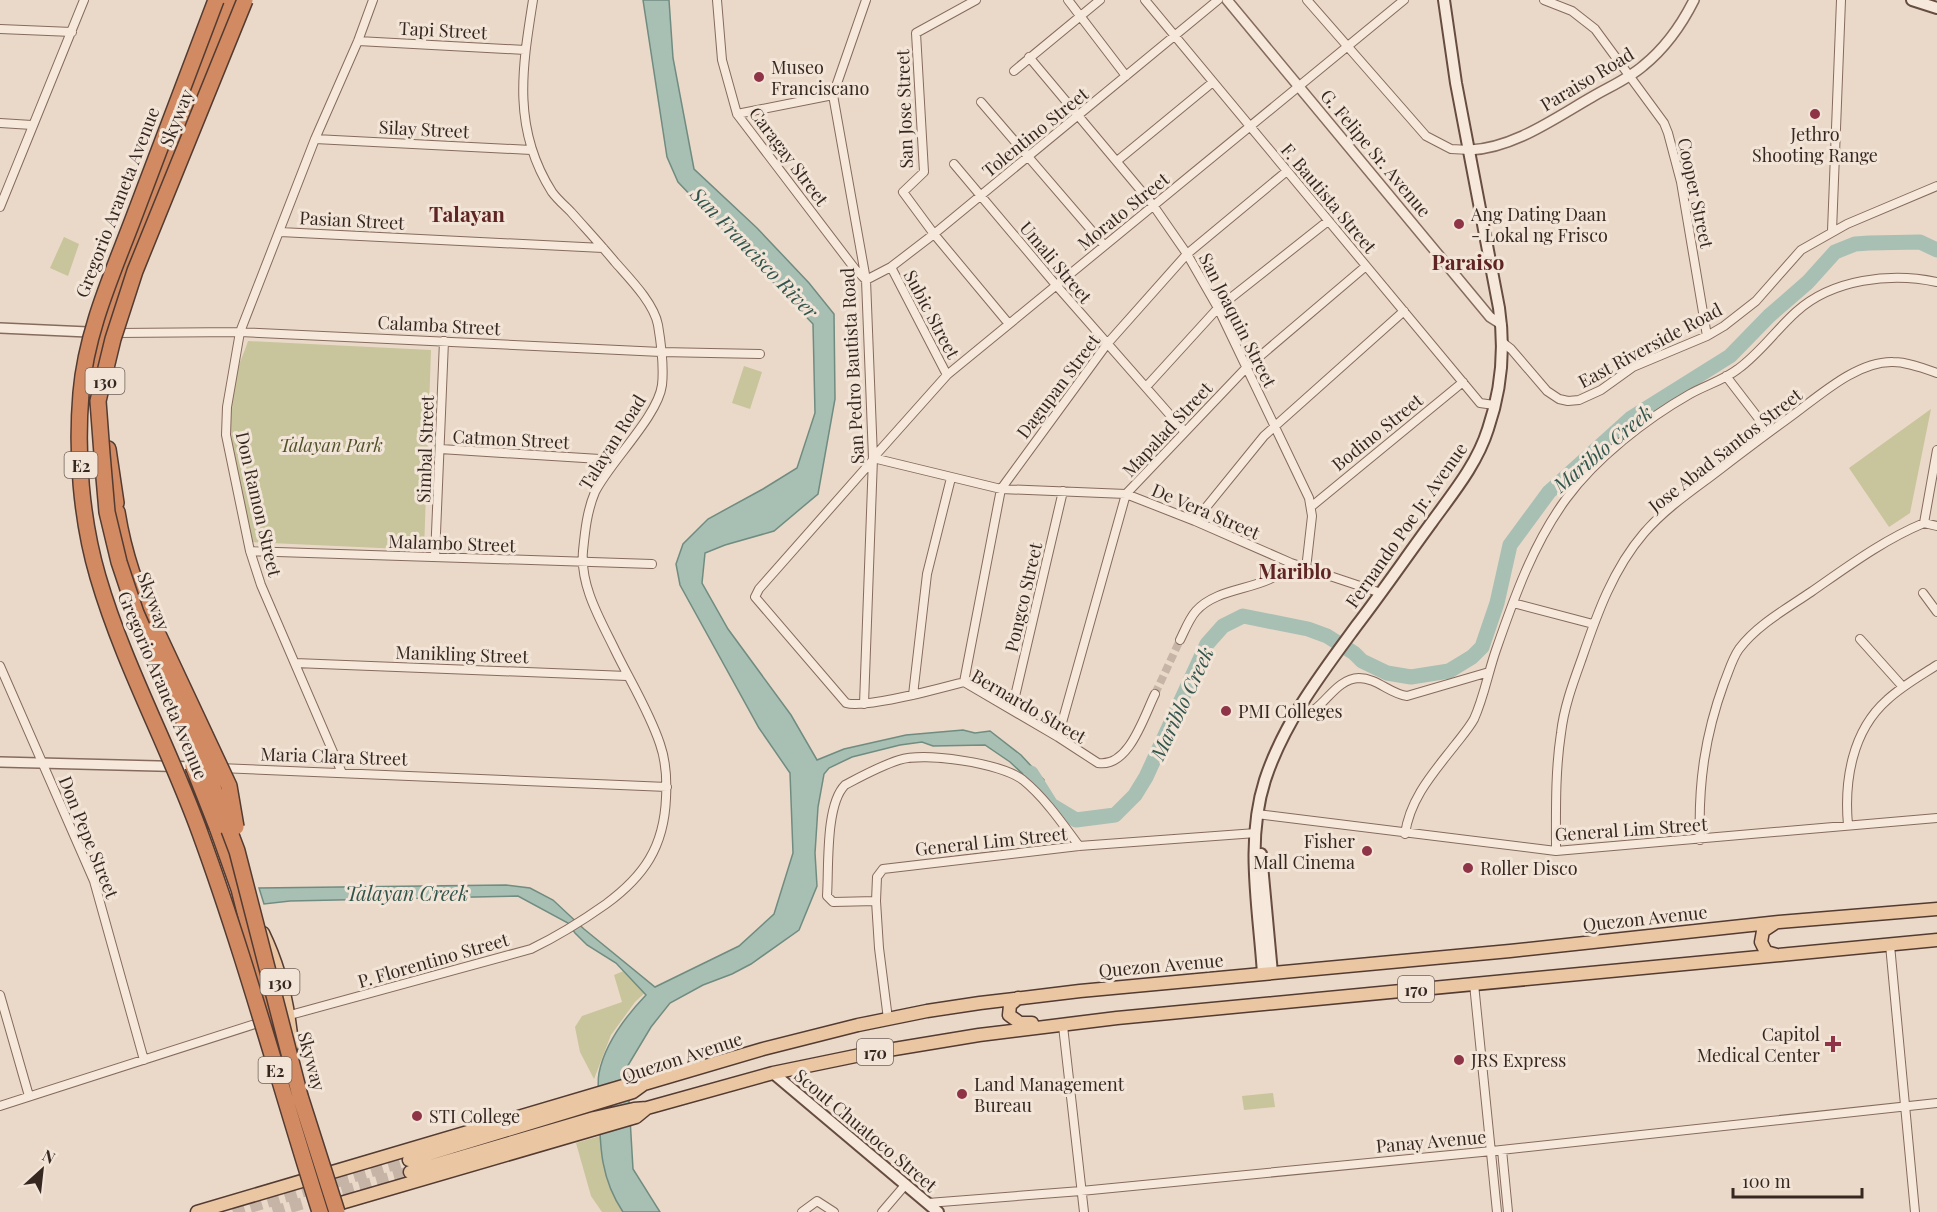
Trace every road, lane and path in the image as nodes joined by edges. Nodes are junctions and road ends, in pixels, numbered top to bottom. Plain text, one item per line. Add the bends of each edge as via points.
1 (84, 0) edge
2 (215, 0) edge
3 (230, 0) edge
4 (246, 0) edge
5 (374, 0) edge
6 (534, 0) edge
7 (717, 0) edge
8 (866, 0) edge
9 (976, 0) edge
10 (1068, 0) edge
11 (1101, 0) edge
12 (1145, 0) edge
13 (1218, 0) edge
14 (1227, 0) edge
15 (1307, 0) edge
16 (1404, 0) edge
17 (1443, 0) edge
18 (1544, 0) edge
19 (1694, 0) edge
20 (1842, 0) edge
21 (1912, 0) edge
22 (1393, 3) edge
23 (1937, 8) edge
24 (1080, 17) junction
25 (0, 29) edge
26 (72, 32) junction
27 (1174, 36) junction
28 (358, 41) junction
29 (1347, 48) junction
30 (525, 50) junction
31 (1029, 57) junction
32 (1014, 71) dead end
33 (1630, 75) junction
34 (1126, 76) junction
35 (1213, 82) junction
36 (1299, 86) junction
37 (833, 95) junction
38 (981, 102) dead end
39 (737, 114) junction
40 (1078, 115) junction
41 (0, 123) edge
42 (32, 125) junction
43 (1250, 126) junction
44 (315, 139) junction
45 (531, 150) junction
46 (1470, 150) junction
47 (1028, 157) junction
48 (1117, 161) junction
49 (954, 164) dead end
50 (1287, 171) junction
51 (1937, 186) edge
52 (981, 196) junction
53 (1153, 205) junction
54 (0, 207) edge
55 (1328, 221) junction
56 (1832, 231) junction
57 (280, 232) junction
58 (934, 234) junction
59 (1104, 246) junction
60 (603, 248) junction
61 (1187, 254) junction
62 (1366, 266) junction
63 (891, 267) junction
64 (866, 280) junction
65 (1937, 282) edge
66 (1056, 285) junction
67 (1218, 308) junction
68 (1404, 311) junction
69 (1009, 324) junction
70 (1502, 324) junction
71 (0, 328) edge
72 (240, 332) junction
73 (117, 333) junction
74 (94, 335) junction
75 (1707, 336) junction
76 (444, 341) junction
77 (1502, 342) junction
78 (1107, 344) junction
79 (661, 352) junction
80 (760, 354) dead end
81 (1246, 368) junction
82 (1937, 373) edge
83 (947, 375) junction
84 (1726, 376) junction
85 (1463, 382) junction
86 (1146, 387) junction
87 (100, 398) junction
88 (1494, 405) junction
89 (1275, 426) junction
90 (1185, 432) junction
91 (1769, 432) junction
92 (440, 449) junction
93 (1937, 450) edge
94 (77, 454) joint
95 (873, 459) junction
96 (616, 460) junction
97 (951, 478) junction
98 (1001, 489) junction
99 (1063, 491) junction
100 (1126, 494) junction
101 (1312, 506) junction
102 (113, 509) junction
103 (1195, 521) junction
104 (1924, 523) junction
105 (1937, 526) edge
106 (250, 551) junction
107 (435, 557) junction
108 (582, 563) junction
109 (1291, 563) junction
110 (652, 564) dead end
111 (1306, 569) junction
112 (1381, 592) junction
113 (1923, 593) dead end
114 (1513, 603) junction
115 (1937, 612) edge
116 (1593, 624) junction
117 (1860, 639) dead end
118 (1180, 640) tunnel mouth
119 (295, 663) junction
120 (1937, 665) edge
121 (0, 666) edge
122 (1489, 672) junction
123 (627, 676) junction
124 (964, 682) junction
125 (1902, 687) junction
126 (1155, 694) tunnel mouth
127 (913, 695) junction
128 (864, 704) junction
129 (1012, 709) junction
130 (1296, 712) junction
131 (1058, 737) junction
132 (0, 762) edge
133 (42, 762) junction
134 (178, 766) junction
135 (203, 767) junction
136 (342, 772) junction
137 (667, 787) junction
138 (1257, 814) junction
139 (1937, 818) edge
140 (1848, 825) junction
141 (1256, 833) junction
142 (1405, 834) junction
143 (1700, 840) junction
144 (1079, 846) junction
145 (237, 851) junction
146 (1556, 851) junction
147 (242, 887) junction
148 (876, 901) junction
149 (251, 909) junction
150 (1937, 909) edge
151 (580, 922) joint
152 (1779, 922) junction
153 (1738, 926) junction
154 (1937, 940) edge
155 (1890, 945) junction
156 (1782, 955) junction
157 (1742, 958) junction
158 (1267, 973) junction
159 (1474, 984) junction
160 (0, 995) edge
161 (1017, 998) junction
162 (290, 1015) junction
163 (888, 1019) junction
164 (258, 1023) junction
165 (1070, 1025) junction
166 (293, 1057) junction
167 (144, 1060) junction
168 (773, 1072) junction
169 (29, 1096) junction
170 (592, 1100) junction
171 (1937, 1103) edge
172 (0, 1106) edge
173 (1905, 1106) junction
174 (596, 1124) junction
175 (1502, 1150) junction
176 (1492, 1151) junction
177 (331, 1172) junction
178 (306, 1179) junction
179 (906, 1184) junction
180 (1081, 1191) junction
181 (928, 1203) junction
182 (341, 1209) edge
183 (197, 1212) edge
184 (318, 1212) edge
185 (802, 1212) edge
186 (834, 1212) edge
187 (882, 1212) edge
188 (938, 1212) edge
189 (1084, 1212) edge
190 (1497, 1212) edge
191 (1508, 1212) edge
192 (1915, 1212) edge

1 - 26 street
2 - 74 main road, Gregorio Araneta Avenue
2 - 184 highway, Skyway / E2, bridge via 95,323 81,391 82,478 87,530 98,576 211,864
3 - 74 highway
4 - 73 main road, Gregorio Araneta Avenue / 130
4 - 102 highway, Skyway / E2, bridge via 135,271 107,361 98,401
5 - 28 street, Don Ramon Street
6 - 30 street, Talayan Road
7 - 39 street, Caragay Street via 722,60
8 - 37 street, San Pedro Bautista Road
9 - 58 street, San Jose Street via 916,35 924,172 903,192
10 - 24 street
11 - 24 street
12 - 27 street, F. Bautista Street
13 - 27 street, Tolentino Street
14 - 36 street, G. Felipe Sr. Avenue
15 - 29 street
16 - 22 street, Morato Street
17 - 46 main road, Fernando Poe Jr. Avenue
18 - 33 street, Cooper Street via 1583,18
19 - 33 street, Paraiso Road via 1655,55
20 - 56 street
21 - 23 main road
22 - 29 street, Morato Street
24 - 31 street
24 - 34 street
25 - 26 street
26 - 42 street
27 - 34 street, Tolentino Street
27 - 35 street, F. Bautista Street
28 - 30 street, Tapi Street
28 - 44 street, Don Ramon Street
29 - 36 street, Morato Street
29 - 46 street via 1425,136 1451,149
30 - 45 street, Talayan Road via 522,98
31 - 32 street
31 - 40 street, San Joaquin Street
33 - 46 street, Paraiso Road via 1539,128 1493,147
33 - 75 street, Cooper Street via 1668,133 1682,182
34 - 40 street, Tolentino Street
35 - 43 street, F. Bautista Street
35 - 48 street
36 - 43 street, Morato Street
36 - 70 street, G. Felipe Sr. Avenue via 1490,317
37 - 39 street
37 - 64 street, San Pedro Bautista Road
38 - 47 street
39 - 64 street, Caragay Street
40 - 47 street, Tolentino Street
40 - 48 street, San Joaquin Street
41 - 42 street
42 - 54 street
43 - 50 street, F. Bautista Street
43 - 53 street, Morato Street
44 - 45 street, Silay Street
44 - 57 street, Don Ramon Street
45 - 60 street, Talayan Road via 553,193
46 - 70 main road, Fernando Poe Jr. Avenue
47 - 52 street, Tolentino Street
47 - 59 street
48 - 53 street, San Joaquin Street
49 - 52 street, Umali Street
50 - 55 street, F. Bautista Street
50 - 61 street, Dagupan Street
51 - 56 street, East Riverside Road
52 - 58 street, Tolentino Street
52 - 66 street, Umali Street
53 - 59 street, Morato Street
53 - 61 street, San Joaquin Street
55 - 62 street, F. Bautista Street
55 - 67 street
56 - 75 street, East Riverside Road via 1801,250 1756,301
57 - 60 street, Pasian Street
57 - 72 street, Don Ramon Street
58 - 63 street, Tolentino Street
58 - 69 street
59 - 66 street, Morato Street
60 - 79 street, Talayan Road via 654,313
61 - 67 street, San Joaquin Street
61 - 78 street, Dagupan Street
62 - 68 street, F. Bautista Street
62 - 81 street, Mapalad Street
63 - 64 street, Tolentino Street
63 - 83 street, Subic Street
64 - 95 street, San Pedro Bautista Road
65 - 84 street via 1890,277 1832,291 1804,305 1756,354
66 - 69 street, Morato Street
66 - 78 street, Umali Street
67 - 81 street, San Joaquin Street
67 - 86 street
68 - 85 street, F. Bautista Street
68 - 89 street
69 - 83 street, Morato Street
70 - 77 main road, Fernando Poe Jr. Avenue
71 - 74 street
72 - 73 street, Calamba Street
72 - 76 street, Calamba Street
72 - 106 street, Don Ramon Street via 226,435
73 - 87 main road, Gregorio Araneta Avenue / 130
74 - 94 highway
75 - 77 street, East Riverside Road via 1633,368 1589,396 1568,401 1547,391
76 - 79 street, Calamba Street
76 - 92 street, Simbal Street
77 - 88 main road, Fernando Poe Jr. Avenue
78 - 86 street, Umali Street
78 - 98 street, Dagupan Street
79 - 80 street, Calamba Street
79 - 96 street, Talayan Road via 662,387 658,397
81 - 89 street, San Joaquin Street
81 - 90 street, Mapalad Street
82 - 91 street, Jose Abad Santos Street via 1892,362 1875,364 1856,371
83 - 95 street, Morato Street
84 - 91 street
84 - 114 street via 1666,409 1596,464 1566,499 1543,536
85 - 88 street, F. Bautista Street via 1480,403
85 - 101 street, Bodino Street
86 - 90 street, Umali Street
87 - 102 highway
87 - 135 main road, Gregorio Araneta Avenue / 130 via 97,461 108,545 119,582
88 - 112 main road, Fernando Poe Jr. Avenue via 1488,429 1468,471
89 - 101 street, San Joaquin Street
89 - 103 street
90 - 100 street, Mapalad Street
91 - 116 street, Jose Abad Santos Street via 1677,501 1644,533 1620,566
92 - 96 street, Catmon Street
92 - 107 street, Simbal Street
93 - 104 street
94 - 134 main road, Gregorio Araneta Avenue / 130 via 84,515 104,590
95 - 97 street, De Vera Street
95 - 128 street, San Pedro Bautista Road
95 - 128 street, Morato Street via 755,597 846,703
96 - 108 street, Talayan Road via 596,492 587,517
97 - 98 street, De Vera Street
97 - 127 street via 927,574
98 - 99 street, De Vera Street
98 - 124 street, Dagupan Street
99 - 100 street, De Vera Street
99 - 129 street, Pongco Street
100 - 103 street, De Vera Street
100 - 131 street, Mapalad Street
101 - 111 street, San Joaquin Street
102 - 145 highway, Skyway / E2, bridge via 119,562 136,613 211,782
102 - 145 highway, bridge via 140,596 229,786
102 - 147 highway, bridge via 111,557 129,621
103 - 109 street, De Vera Street
104 - 105 street
104 - 143 street via 1877,547 1770,620 1739,649 1720,694 1708,738 1700,782
106 - 107 street, Malambo Street
106 - 119 street, Don Ramon Street
107 - 108 street, Malambo Street
108 - 110 street, Malambo Street
108 - 123 street, Talayan Road via 591,602
109 - 111 street, De Vera Street
109 - 118 street via 1277,576 1212,599 1192,617
111 - 112 street, De Vera Street
112 - 130 main road, Fernando Poe Jr. Avenue
113 - 115 street
114 - 116 street
114 - 122 street
116 - 146 street, Jose Abad Santos Street via 1561,732
117 - 125 street
119 - 123 street, Manikling Street
119 - 136 street, Don Ramon Street
120 - 125 street
121 - 133 street, Don Pepe Street
122 - 130 street via 1407,696 1367,679 1354,679 1336,688 1308,714
122 - 142 street via 1484,697 1472,722 1419,792 1407,817
123 - 137 street, Talayan Road via 653,723
124 - 127 street, Bernardo Street
124 - 129 street, Bernardo Street
125 - 140 street via 1873,715 1855,750 1848,785
126 - 131 street, Bernardo Street via 1127,750 1112,762 1098,763
127 - 128 street, Bernardo Street
129 - 131 street, Bernardo Street
130 - 138 main road, Fernando Poe Jr. Avenue via 1270,764
132 - 133 street, Maria Clara Street
133 - 134 street, Maria Clara Street
133 - 167 street, Don Pepe Street via 93,881
134 - 135 street, Maria Clara Street
134 - 164 main road, Gregorio Araneta Avenue / 130 via 209,848
135 - 136 street, Maria Clara Street
135 - 147 main road, Gregorio Araneta Avenue / 130 via 228,829
136 - 137 street, Maria Clara Street
137 - 151 street, Talayan Road via 663,829 640,874
138 - 141 main road, Fernando Poe Jr. Avenue
138 - 142 street, General Lim Street
139 - 140 street, General Lim Street
140 - 143 street, General Lim Street
141 - 144 street, General Lim Street
141 - 158 main road, Fernando Poe Jr. Avenue via 1254,847
142 - 146 street, General Lim Street
143 - 146 street, General Lim Street
144 - 148 street, General Lim Street via 888,867 877,877
144 - 148 street via 1045,801 1012,773 993,766 939,759 899,760 845,785 832,813 827,896 833,902
145 - 182 highway, Skyway / E2, bridge via 300,1096
147 - 149 main road, Gregorio Araneta Avenue / 130, bridge
147 - 166 highway via 274,1027
148 - 163 street, General Lim Street
149 - 162 main road, Gregorio Araneta Avenue / 130 via 271,949
149 - 166 main road, Gregorio Araneta Avenue / 130 via 278,1017
150 - 152 main road, Quezon Avenue / 170
151 - 162 street, P. Florentino Street via 531,949
152 - 153 main road, Quezon Avenue / 170
152 - 156 main road via 1766,927 1761,942 1766,952
153 - 157 main road via 1750,931 1755,943 1750,955
153 - 158 main road, Quezon Avenue / 170
154 - 155 main road, 170
155 - 156 main road, 170
155 - 173 street
156 - 157 main road, 170
157 - 159 main road, 170
158 - 161 main road, Quezon Avenue / 170
159 - 165 main road, 170
159 - 176 street
160 - 169 street
161 - 163 main road, Quezon Avenue / 170
161 - 165 main road via 1008,1010 1012,1019 1020,1023
162 - 166 main road, Gregorio Araneta Avenue / 130
163 - 170 main road, Quezon Avenue / 170 via 763,1049
164 - 167 street
164 - 178 main road, Gregorio Araneta Avenue / 130
165 - 168 main road, 170 via 979,1035
165 - 180 street
166 - 177 main road, Gregorio Araneta Avenue / 130
167 - 169 street
168 - 174 main road, 170
168 - 179 main road, Scout Chuatoco Street
169 - 172 street
170 - 174 main road via 410,1166
170 - 177 main road
171 - 173 street, Panay Avenue
173 - 175 street, Panay Avenue
173 - 192 street
174 - 182 main road
175 - 176 street, Panay Avenue
175 - 191 street
176 - 180 street, Panay Avenue
176 - 190 street
177 - 178 main road
177 - 182 main road, Gregorio Araneta Avenue / 130
178 - 182 main road
178 - 183 main road
178 - 184 main road, Gregorio Araneta Avenue / 130
179 - 181 main road, Scout Chuatoco Street
179 - 187 street
180 - 181 street, Panay Avenue
180 - 189 street
181 - 188 main road, Scout Chuatoco Street
185 - 186 street via 817,1201

